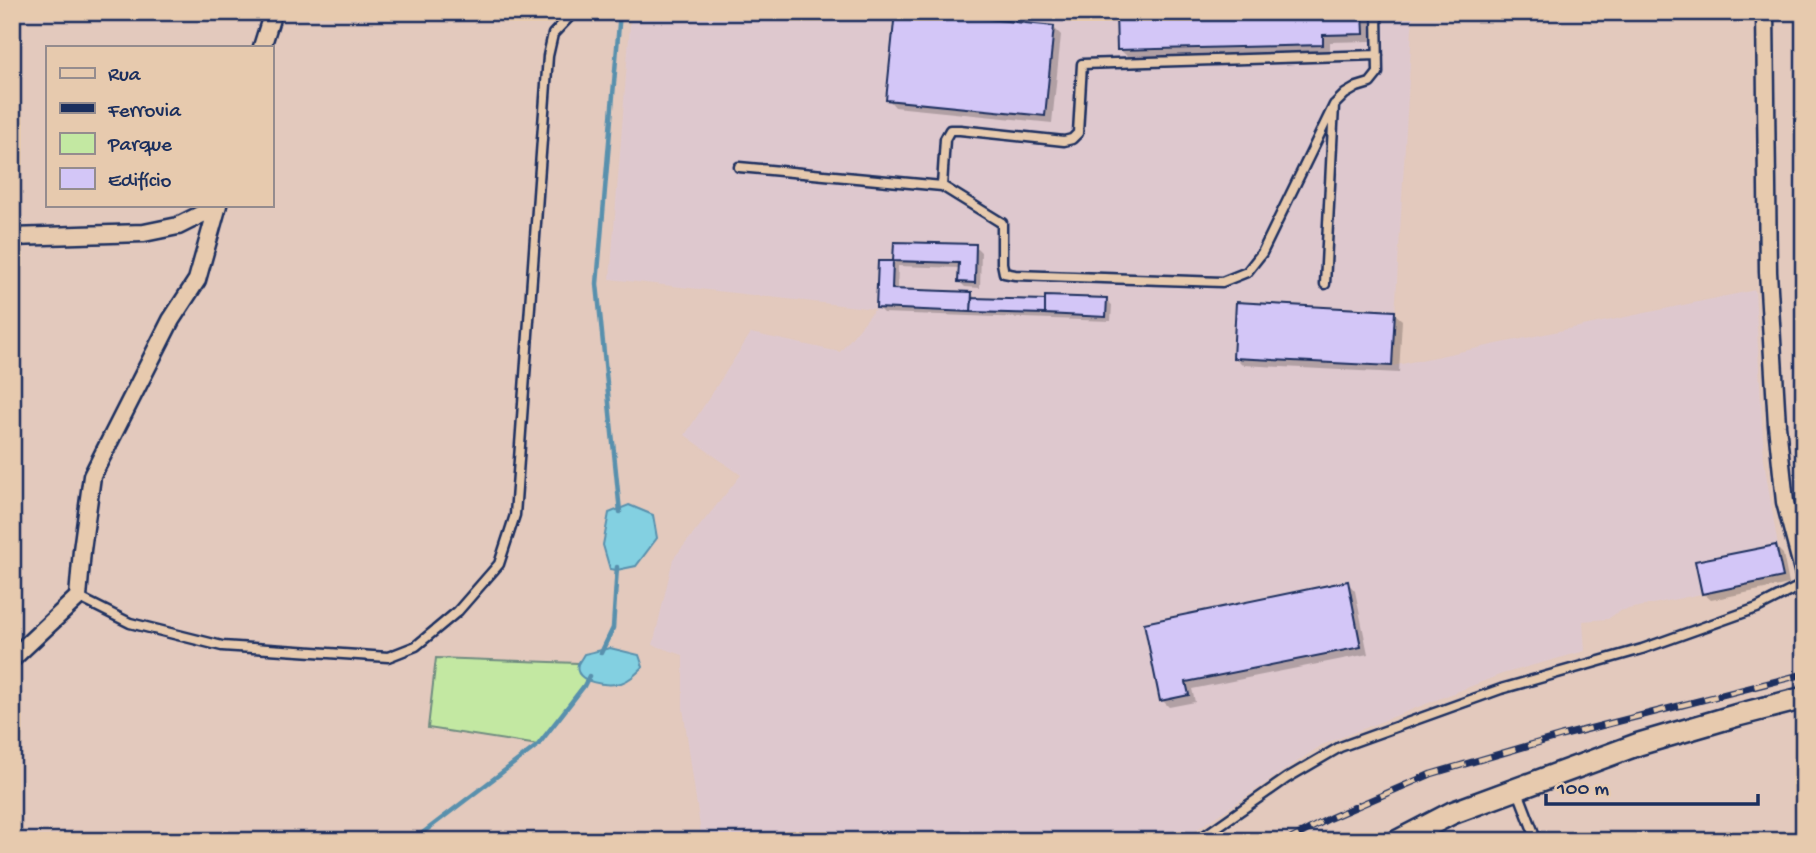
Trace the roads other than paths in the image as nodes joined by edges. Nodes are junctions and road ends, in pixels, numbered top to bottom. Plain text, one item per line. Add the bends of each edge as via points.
1 (273, 12) edge
2 (573, 12) edge
3 (1377, 12) edge
4 (1765, 12) edge
5 (262, 46) edge
6 (1378, 55) junction
7 (1334, 106) junction
8 (739, 167) dead end
9 (942, 186) junction
10 (209, 206) edge
11 (218, 206) edge
12 (12, 237) edge
13 (1325, 284) dead end
14 (1804, 574) edge
15 (1804, 584) edge
16 (78, 597) junction
17 (12, 659) edge
18 (1804, 698) edge
19 (1517, 789) junction
20 (1197, 841) edge
21 (1398, 841) edge
22 (1537, 841) edge

1 - 5 street
2 - 16 lane via 553,34 548,56 515,515 499,564 458,611 416,646 388,657 222,646 130,623
3 - 6 lane
4 - 14 street via 1768,272 1777,425 1785,502
6 - 7 lane via 1377,73 1370,83 1345,94
6 - 9 lane via 1082,64 1078,133 1072,139 950,130
7 - 9 lane via 1262,253 1247,272 1222,282 1004,273 1002,223
7 - 13 lane
8 - 9 lane
10 - 12 street via 178,226 144,233
11 - 16 street via 197,280 171,320 92,476
15 - 20 lane via 1757,608 1680,636 1501,689 1340,747
16 - 17 street
18 - 19 street via 1639,744
19 - 21 street via 1452,813
19 - 22 lane

